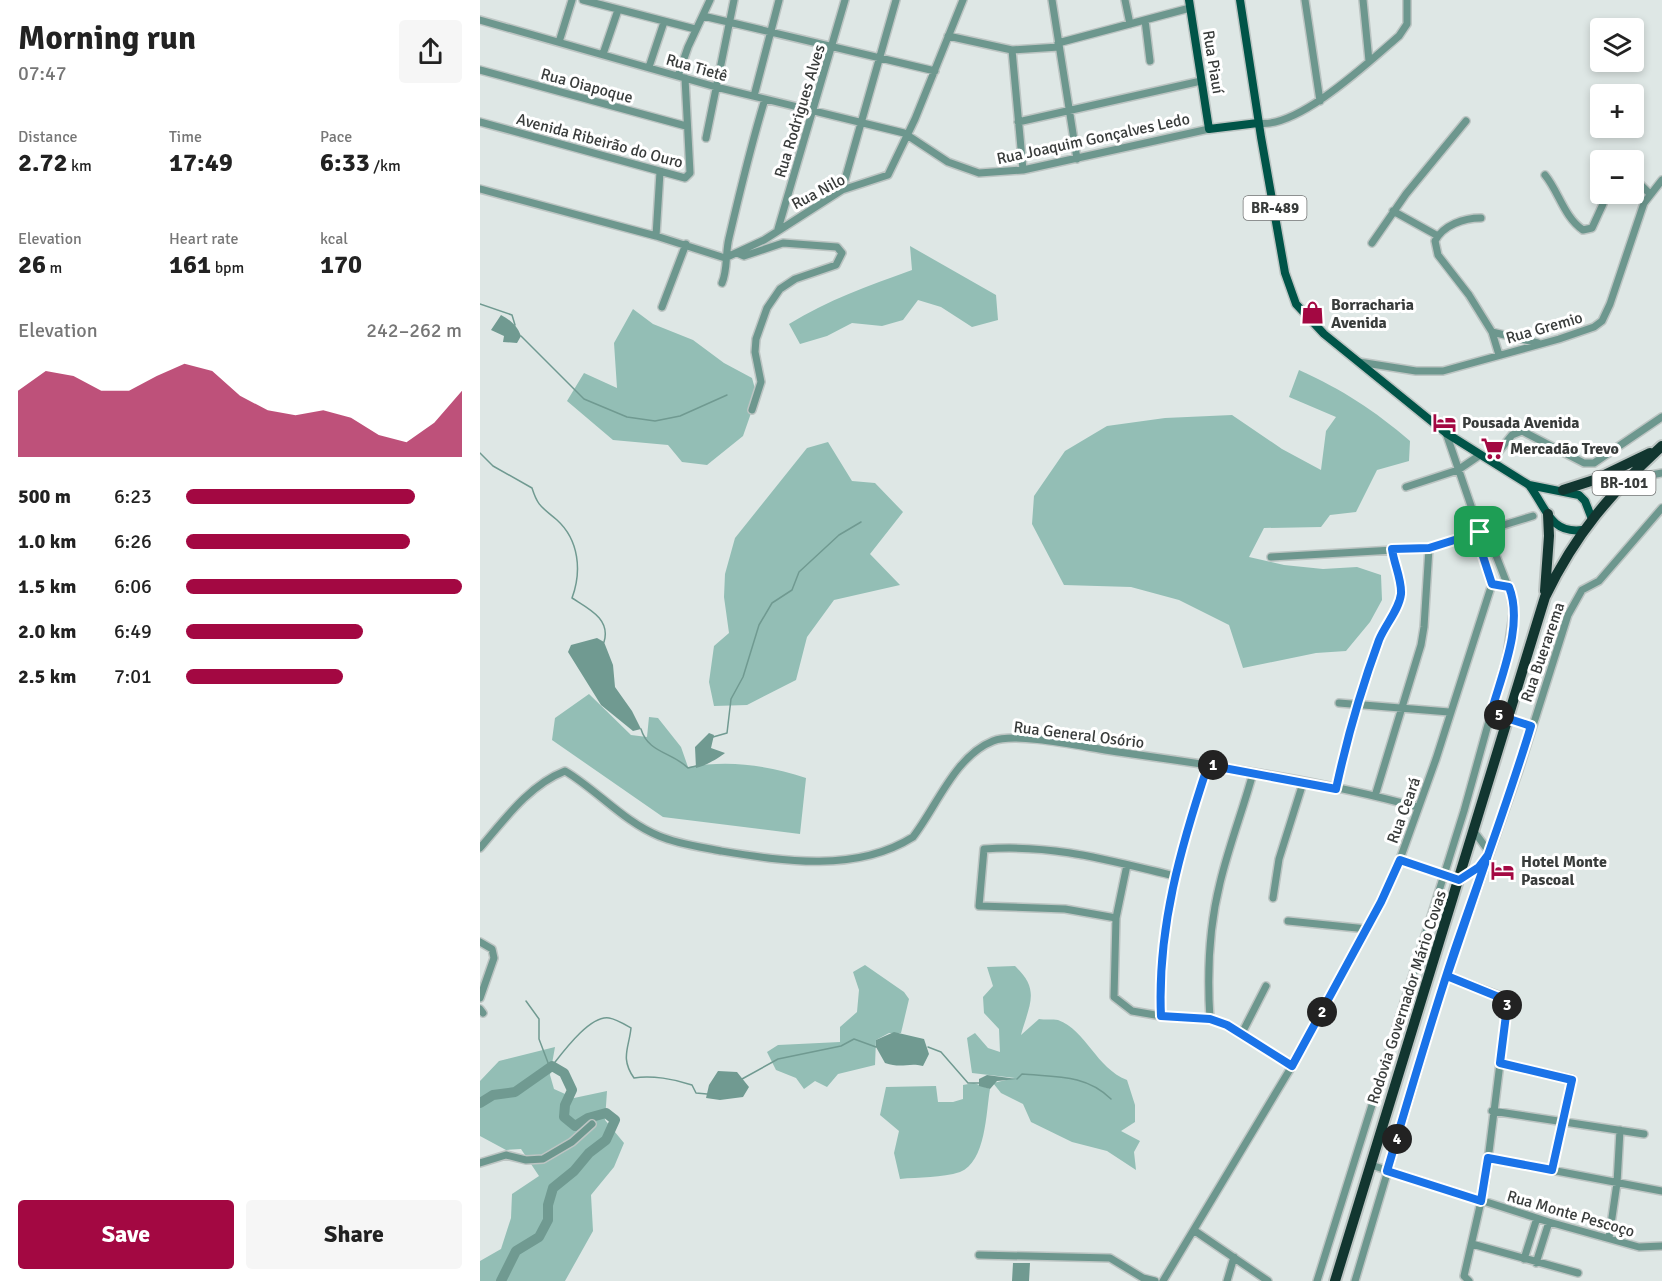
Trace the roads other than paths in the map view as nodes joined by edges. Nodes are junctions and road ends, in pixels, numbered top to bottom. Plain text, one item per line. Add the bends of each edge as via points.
1 (572, 0) edge
2 (583, 0) edge
3 (710, 0) edge
4 (734, 0) edge
5 (779, 0) edge
6 (845, 0) edge
7 (896, 0) edge
8 (963, 0) edge
9 (1052, 0) edge
10 (1125, 0) edge
11 (1240, 0) edge
12 (1305, 0) edge
13 (1363, 0) edge
14 (1407, 0) edge
15 (1190, 4) edge
16 (618, 10) junction
17 (703, 16) junction
18 (1144, 20) junction
19 (480, 21) edge
20 (664, 22) junction
21 (730, 22) junction
22 (1130, 24) junction
23 (695, 29) junction
24 (771, 32) junction
25 (948, 36) junction
26 (558, 42) junction
27 (1059, 45) junction
28 (833, 48) junction
29 (1012, 50) junction
30 (603, 54) junction
31 (879, 58) junction
32 (1150, 61) dead end
33 (1369, 61) junction
34 (649, 67) junction
35 (480, 70) edge
36 (935, 71) junction
37 (682, 77) junction
38 (1201, 81) junction
39 (716, 87) junction
40 (754, 96) junction
41 (765, 99) junction
42 (1320, 101) junction
43 (813, 111) junction
44 (1069, 112) junction
45 (480, 122) edge
46 (1018, 122) junction
47 (1467, 122) dead end
48 (860, 123) junction
49 (1258, 123) junction
50 (686, 126) junction
51 (1209, 129) junction
52 (908, 135) junction
53 (706, 138) dead end
54 (1077, 159) junction
55 (1023, 170) junction
56 (660, 172) junction
57 (1545, 175) dead end
58 (1662, 180) edge
59 (1644, 188) edge
60 (480, 189) edge
61 (842, 190) junction
62 (1649, 193) junction
63 (1603, 204) edge
64 (1394, 211) junction
65 (1481, 218) dead end
66 (777, 229) junction
67 (656, 236) junction
68 (1438, 236) junction
69 (1372, 243) dead end
70 (686, 244) junction
71 (737, 253) junction
72 (725, 258) junction
73 (722, 283) dead end
74 (662, 307) dead end
75 (1492, 332) junction
76 (1542, 343) junction
77 (1499, 355) junction
78 (1359, 362) junction
79 (752, 410) dead end
80 (1662, 417) edge
81 (1446, 433) junction
82 (1660, 447) edge
83 (1480, 455) junction
84 (1491, 461) junction
85 (1458, 470) junction
86 (1662, 473) edge
87 (1631, 475) junction
88 (1529, 485) junction
89 (1406, 488) dead end
90 (1563, 490) junction
91 (1552, 491) junction
92 (1543, 503) junction
93 (1662, 508) edge
94 (1548, 514) junction
95 (1533, 516) dead end
96 (1592, 519) junction
97 (1582, 530) junction
98 (1480, 532) junction
99 (1429, 548) junction
100 (1392, 549) junction
101 (1271, 557) dead end
102 (1492, 584) junction
103 (1509, 587) junction
104 (1545, 597) junction
105 (1339, 704) dead end
106 (1357, 705) junction
107 (1401, 708) junction
108 (1449, 712) junction
109 (1491, 713) junction
110 (1507, 718) junction
111 (1531, 726) junction
112 (1208, 765) junction
113 (1253, 773) junction
114 (1302, 783) junction
115 (1336, 789) junction
116 (1375, 796) junction
117 (1417, 807) junction
118 (1473, 830) junction
119 (480, 848) edge
120 (1488, 855) junction
121 (1400, 860) junction
122 (1127, 865) junction
123 (1444, 875) junction
124 (1175, 876) junction
125 (1459, 880) junction
126 (1273, 898) dead end
127 (1116, 918) junction
128 (1288, 921) dead end
129 (1367, 929) junction
130 (480, 942) edge
131 (1447, 976) junction
132 (1266, 986) dead end
133 (480, 998) edge
134 (1161, 1016) junction
135 (1210, 1019) junction
136 (1242, 1033) junction
137 (1500, 1063) junction
138 (1292, 1066) junction
139 (1492, 1111) junction
140 (1369, 1113) junction
141 (1562, 1121) junction
142 (1383, 1122) junction
143 (592, 1124) dead end
144 (1620, 1130) junction
145 (1644, 1134) dead end
146 (1488, 1158) junction
147 (480, 1162) edge
148 (1371, 1165) junction
149 (1552, 1170) junction
150 (1387, 1171) junction
151 (1617, 1183) junction
152 (1662, 1191) edge
153 (1481, 1201) junction
154 (1537, 1218) junction
155 (1549, 1222) junction
156 (1195, 1231) junction
157 (1609, 1238) junction
158 (1472, 1244) junction
159 (1662, 1246) edge
160 (979, 1255) dead end
161 (1234, 1257) junction
162 (1524, 1259) junction
163 (1536, 1263) junction
164 (1578, 1273) dead end
165 (1155, 1281) edge
166 (1163, 1281) edge
167 (1227, 1281) edge
168 (1268, 1281) edge
169 (1317, 1281) edge
170 (1335, 1281) edge
171 (1356, 1281) edge
172 (1469, 1281) edge

1 - 26 street
2 - 16 street
3 - 17 street, Avenida Ribeirão do Ouro
4 - 21 street
5 - 24 street
6 - 28 street, Rua Rodrigues Alves
7 - 31 street
8 - 25 street, Rua Nilo
9 - 27 street
10 - 22 street
11 - 49 main road, BR-489
12 - 42 street
13 - 33 street
14 - 33 street via 1404,30
15 - 18 street
15 - 38 main road, Rua Piauí
16 - 20 street
16 - 30 street
17 - 21 street
17 - 23 street, Avenida Ribeirão do Ouro
18 - 22 street
18 - 32 street
19 - 26 street, Rua Tietê
20 - 23 street
20 - 34 street
21 - 24 street
21 - 39 street
22 - 27 street
23 - 37 street, Avenida Ribeirão do Ouro
24 - 28 street
24 - 40 street
25 - 29 street
25 - 36 street, Rua Nilo
26 - 30 street, Rua Tietê
27 - 29 street
27 - 44 street
28 - 31 street
28 - 43 street, Rua Rodrigues Alves
29 - 46 street
30 - 34 street, Rua Tietê
31 - 36 street
31 - 48 street
33 - 42 street
34 - 37 street, Rua Tietê
35 - 50 street, Rua Oiapoque
36 - 52 street, Rua Nilo
37 - 39 street, Rua Tietê
37 - 50 street, Avenida Ribeirão do Ouro
38 - 44 street
38 - 51 main road, Rua Piauí
39 - 40 street, Rua Tietê
39 - 53 street
40 - 41 street, Rua Tietê
41 - 43 street, Rua Tietê
41 - 72 street
42 - 49 street via 1272,123
43 - 48 street, Rua Tietê
43 - 66 street, Rua Rodrigues Alves
44 - 46 street
44 - 54 street
45 - 56 street, Avenida Ribeirão do Ouro
46 - 55 street
47 - 64 street
48 - 52 street, Rua Tietê
48 - 61 street
49 - 51 main road, Rua Joaquim Gonçalves Ledo
49 - 78 main road, BR-489 via 1292,294 1311,322
50 - 56 street, Avenida Ribeirão do Ouro via 689,176
51 - 54 street, Rua Joaquim Gonçalves Ledo
52 - 55 street, Rua Joaquim Gonçalves Ledo via 957,167 992,174
52 - 61 street, Rua Nilo via 888,175
54 - 55 street, Rua Joaquim Gonçalves Ledo
56 - 67 street
57 - 63 street via 1583,230 1592,228
58 - 62 street
59 - 62 street
60 - 67 street
61 - 66 street, Rua Nilo
62 - 76 street, Rua Gremio via 1602,321 1580,333
64 - 68 street
64 - 69 street
65 - 68 street via 1454,224
66 - 71 street, Rua Nilo
67 - 70 street
68 - 75 street via 1438,255
70 - 72 street
70 - 74 street
71 - 72 street, Rua Nilo
71 - 79 street via 744,256 783,243 837,247 843,253 836,264 795,279 780,289 767,308 756,339 761,382
72 - 73 street
75 - 76 street
75 - 77 street
76 - 77 street, Rua Gremio
77 - 78 street, Rua Gremio via 1437,372
78 - 81 main road, BR-489
80 - 84 street via 1594,463 1584,463 1522,431 1512,435
81 - 83 main road, BR-489
81 - 85 street
82 - 87 highway, Rodovia Governador Mário Covas / BR-101
82 - 90 highway, BR-489 via 1594,480
83 - 84 main road, BR-489
83 - 85 street
84 - 88 main road, BR-489
85 - 89 street
85 - 98 street
86 - 87 street
87 - 96 highway, Rodovia Governador Mário Covas / BR-101
88 - 91 main road, BR-489
88 - 92 main road, BR-489
90 - 91 main road, BR-489
90 - 96 main road via 1585,501
91 - 92 main road
92 - 94 main road, BR-489
93 - 111 street, Rua Buerarema via 1599,581 1576,598
94 - 97 main road, BR-489 via 1561,529
94 - 104 highway, BR-489
95 - 98 street
96 - 97 highway, Rodovia Governador Mário Covas / BR-101
97 - 104 highway, Rodovia Governador Mário Covas / BR-101
98 - 99 street
98 - 102 street via 1479,544
98 - 103 street via 1490,540
99 - 100 street
99 - 107 street via 1424,627
100 - 101 street
100 - 106 street via 1401,594 1380,637
102 - 103 street
102 - 108 street, Rua Ceará
103 - 109 street via 1512,626
104 - 110 highway, Rodovia Governador Mário Covas / BR-101
105 - 106 street
106 - 107 street
106 - 115 street
107 - 108 street
107 - 116 street
108 - 117 street, Rua Ceará
109 - 110 street
109 - 123 street
110 - 111 street
110 - 118 highway, Rodovia Governador Mário Covas / BR-101
111 - 120 street, Rua Buerarema
112 - 113 street, Rua General Osório
112 - 119 street, Rua General Osório via 1059,742 1001,738 969,755 908,840 849,859 809,863 697,847 658,836 565,771 528,794
112 - 124 street
113 - 114 street, Rua General Osório
113 - 135 street via 1215,908 1208,975
114 - 115 street, Rua General Osório
114 - 126 street via 1279,859
115 - 116 street, Rua General Osório
116 - 117 street, Rua General Osório
117 - 121 street, Rua Ceará
118 - 120 street
118 - 125 highway, Rodovia Governador Mário Covas / BR-101
120 - 125 street via 1479,867
120 - 131 street, Rua Buerarema
121 - 123 street
121 - 129 street, Rua Ceará
122 - 124 street
122 - 127 street
122 - 127 street via 1072,851 984,849 979,906 1065,909
123 - 125 street
123 - 140 street
124 - 134 street via 1161,968
125 - 142 highway, Rodovia Governador Mário Covas / BR-101
127 - 134 street via 1114,997 1132,1011
128 - 129 street
129 - 138 street, Rua Ceará
130 - 133 street via 492,949 494,958
131 - 137 street via 1506,1000
131 - 150 street, Rua Buerarema
132 - 136 street
134 - 135 street
135 - 136 street
136 - 138 street
137 - 139 street
137 - 141 street via 1572,1080
138 - 156 street, Rua Ceará
139 - 141 street
139 - 146 street
140 - 142 street
140 - 169 street
141 - 144 street
141 - 149 street
142 - 148 highway, Rodovia Governador Mário Covas / BR-101
143 - 147 street via 572,1142 543,1159 506,1155
144 - 145 street
144 - 151 street
146 - 149 street
146 - 153 street
148 - 150 street, Rua Monte Pescoço
148 - 170 highway, Rodovia Governador Mário Covas / BR-101
149 - 151 street
150 - 153 street, Rua Monte Pescoço
150 - 171 street, Rua Buerarema
151 - 152 street
151 - 157 street
153 - 154 street, Rua Monte Pescoço
153 - 158 street
154 - 155 street, Rua Monte Pescoço
154 - 162 street
155 - 157 street, Rua Monte Pescoço
155 - 163 street
156 - 161 street
156 - 166 street, Rua Ceará
157 - 159 street, Rua Monte Pescoço via 1648,1248
158 - 162 street
158 - 172 street via 1464,1276
160 - 165 street via 1110,1258
161 - 167 street
161 - 168 street
162 - 163 street
163 - 164 street

